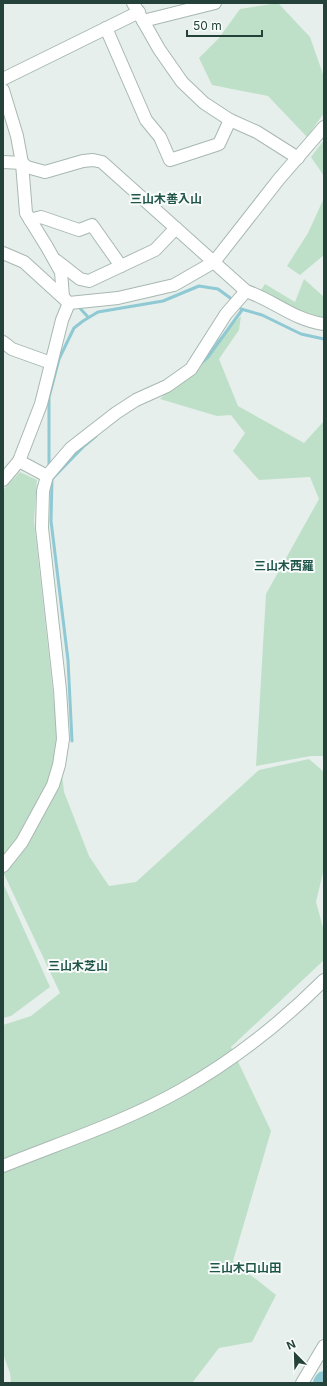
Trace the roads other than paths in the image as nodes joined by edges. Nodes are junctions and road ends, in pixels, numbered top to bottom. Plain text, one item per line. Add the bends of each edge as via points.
1 (215, 3) edge
2 (139, 12) edge
3 (106, 28) junction
4 (3, 79) edge
5 (4, 98) edge
6 (230, 120) junction
7 (324, 127) edge
8 (298, 158) junction
9 (3, 162) edge
10 (22, 163) junction
11 (30, 220) junction
12 (176, 228) junction
13 (3, 253) edge
14 (54, 258) junction
15 (214, 262) junction
16 (121, 266) junction
17 (246, 291) junction
18 (66, 300) junction
19 (324, 324) edge
20 (3, 342) edge
21 (51, 363) junction
22 (19, 461) junction
23 (47, 476) junction
24 (3, 480) edge
25 (3, 866) edge
26 (324, 980) edge
27 (3, 1166) edge
28 (324, 1346) edge
29 (302, 1383) edge

1 - 2 street
2 - 3 street
2 - 6 street via 159,49 182,82 204,103
3 - 4 street
3 - 6 street via 146,120 160,137 170,160 219,144
5 - 10 street via 17,136
6 - 8 street via 257,132
7 - 8 street
8 - 15 street
9 - 10 street
10 - 11 street via 26,213
10 - 12 street via 45,172 84,161 102,162
11 - 14 street
11 - 16 street via 41,217 79,230 92,225
12 - 15 street
12 - 16 street via 155,250
13 - 18 street via 24,262
14 - 16 street via 80,280 89,281
14 - 18 street via 61,272
15 - 17 street
15 - 18 street via 174,285 118,298
17 - 19 street via 261,296 309,322
17 - 23 street via 226,314 191,369 167,386 136,400 116,413 71,448
18 - 21 street
20 - 21 street via 12,349
21 - 22 street via 41,404
22 - 23 street
22 - 24 street
23 - 25 street via 43,490 42,528 63,739 53,785 22,842
26 - 27 street via 261,1037 180,1091 141,1110
28 - 29 street

